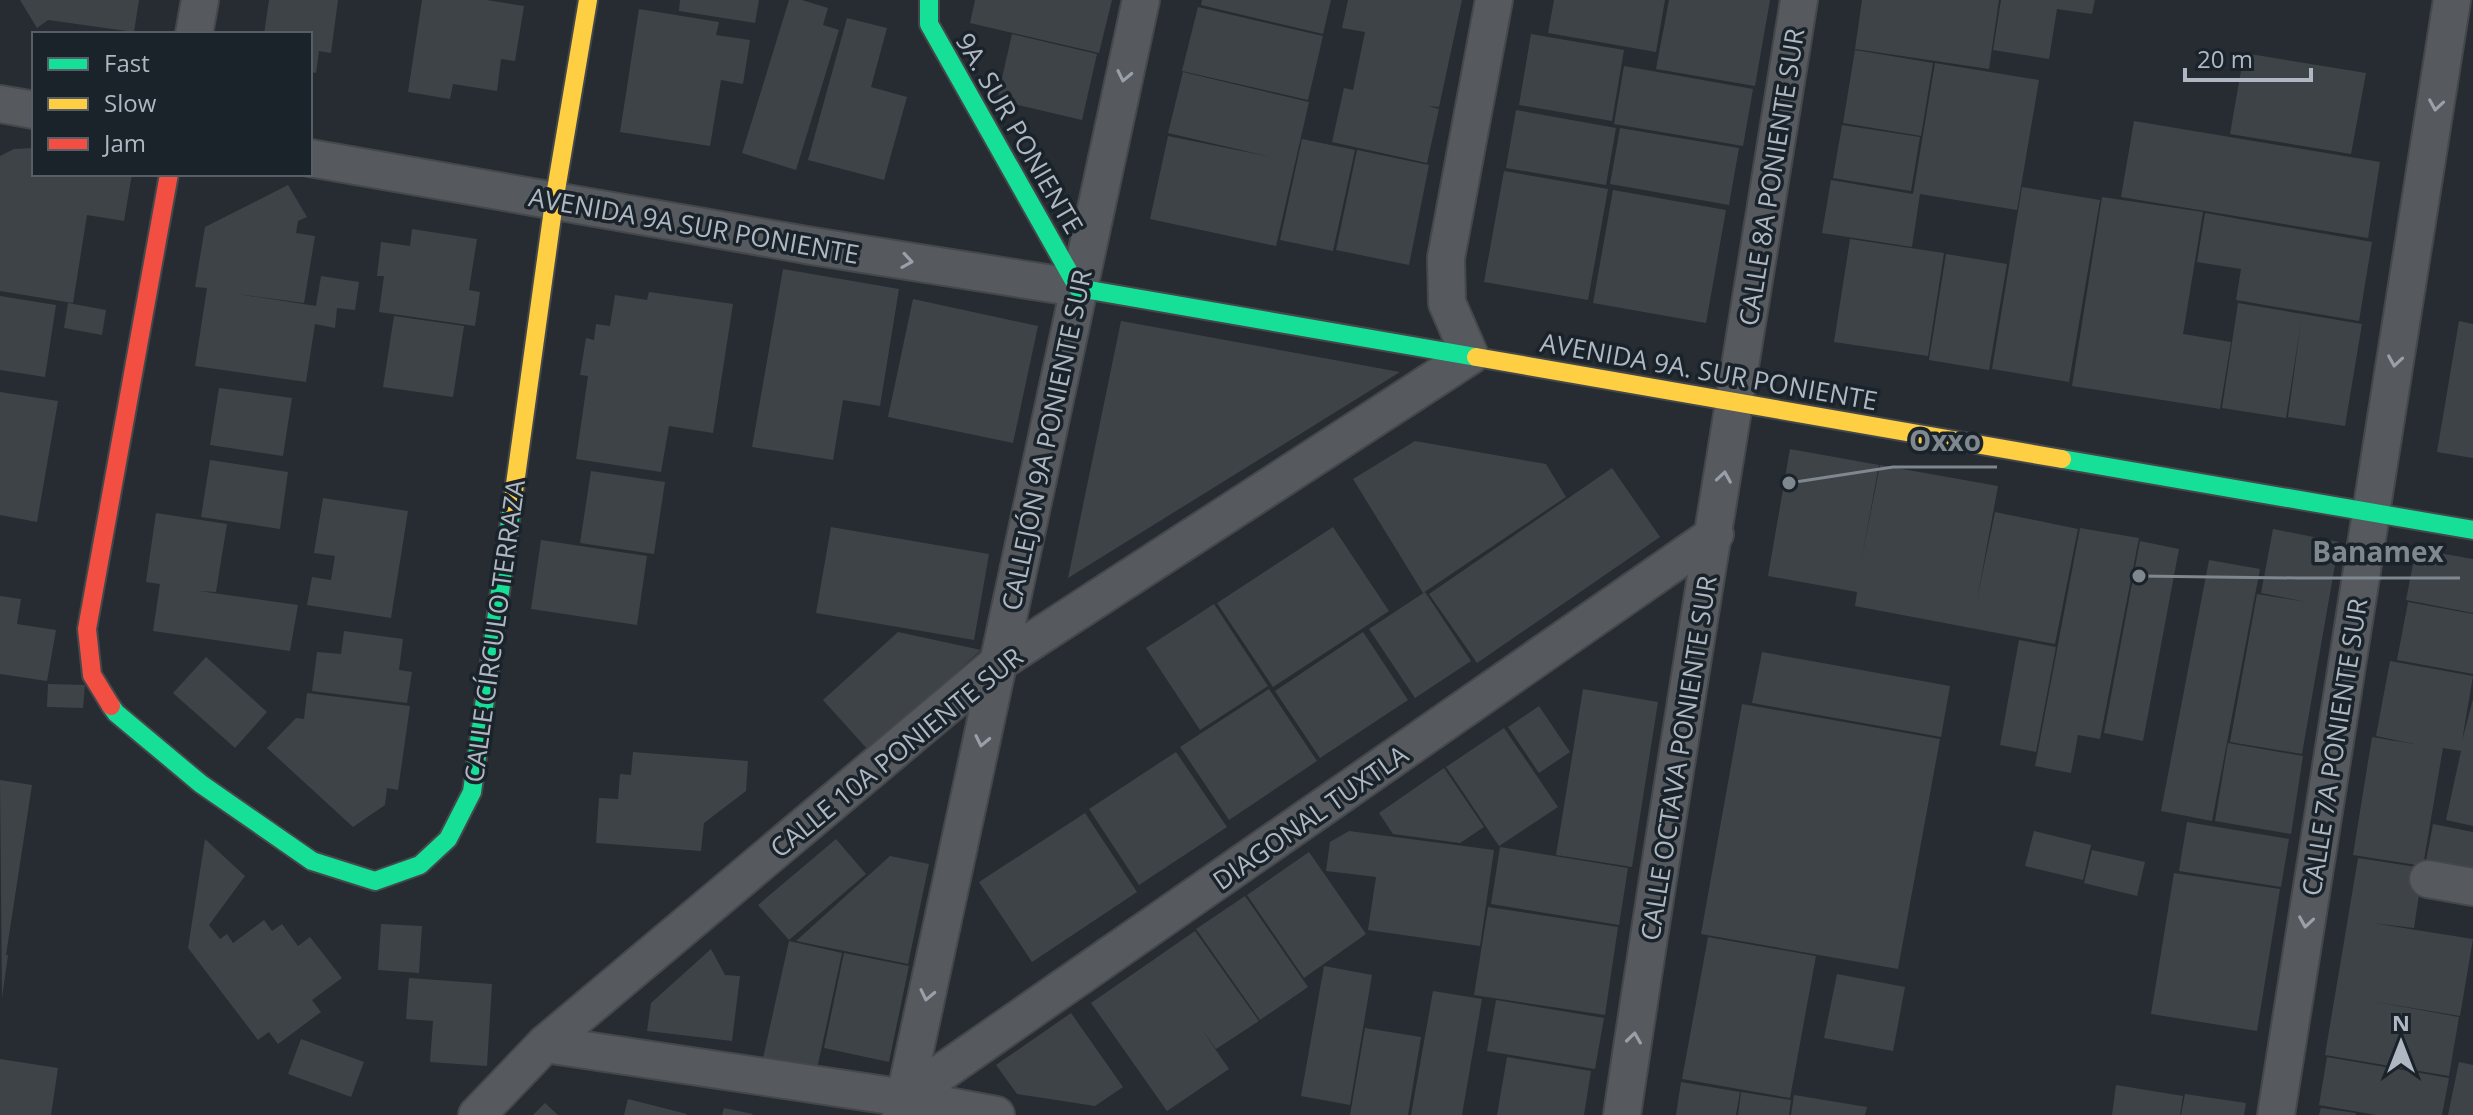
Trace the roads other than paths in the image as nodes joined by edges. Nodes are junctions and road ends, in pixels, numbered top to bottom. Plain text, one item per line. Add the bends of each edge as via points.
1 (200, 0) edge
2 (588, 0) edge
3 (929, 0) edge
4 (1141, 0) edge
5 (1494, 0) edge
6 (1799, 0) edge
7 (2452, 0) edge
8 (194, 32) edge
9 (0, 104) edge
10 (32, 110) edge
11 (312, 158) edge
12 (169, 176) edge
13 (554, 202) junction
14 (1078, 288) junction
15 (1470, 356) junction
16 (1735, 402) junction
17 (2371, 512) junction
18 (2473, 530) edge
19 (1715, 534) junction
20 (998, 663) junction
21 (2428, 879) dead end
22 (2473, 887) edge
23 (545, 1044) junction
24 (903, 1107) edge
25 (477, 1115) edge
26 (996, 1115) edge
27 (1622, 1115) edge
28 (2276, 1115) edge

1 - 8 street
2 - 13 street, CALLE CÍRCULO TERRAZA
3 - 14 street, 9A. SUR PONIENTE via 929,24
4 -> 14 street, CALLEJÓN 9A PONIENTE SUR
5 - 15 street via 1446,258 1447,303
6 - 16 street, CALLE 8A PONIENTE SUR
7 -> 17 street, CALLE 7A PONIENTE SUR
9 - 10 street
11 - 13 street, AVENIDA 9A SUR PONIENTE
12 - 13 street, CALLE CÍRCULO TERRAZA via 87,629 92,675 116,713 201,784 312,861 375,881 420,865 448,839 472,792
13 -> 14 street, AVENIDA 9A SUR PONIENTE
14 - 15 street, AVENIDA 9A. SUR PONIENTE
14 - 20 street, CALLEJÓN 9A PONIENTE SUR
15 - 16 street, AVENIDA 9A. SUR PONIENTE
15 - 20 street, CALLE 10A PONIENTE SUR
16 - 17 street, AVENIDA 9A. SUR PONIENTE
19 -> 16 street, CALLE OCTAVA PONIENTE SUR
17 - 18 street, AVENIDA 9A. SUR PONIENTE
17 -> 28 street, CALLE 7A PONIENTE SUR
19 - 24 street, DIAGONAL TUXTLA
27 -> 19 street, CALLE OCTAVA PONIENTE SUR
20 - 23 street, CALLE 10A PONIENTE SUR
20 -> 24 street, CALLEJÓN 9A PONIENTE SUR
21 - 22 street
23 - 24 street
23 - 25 street, CALLE 10A PONIENTE SUR
24 - 26 street

